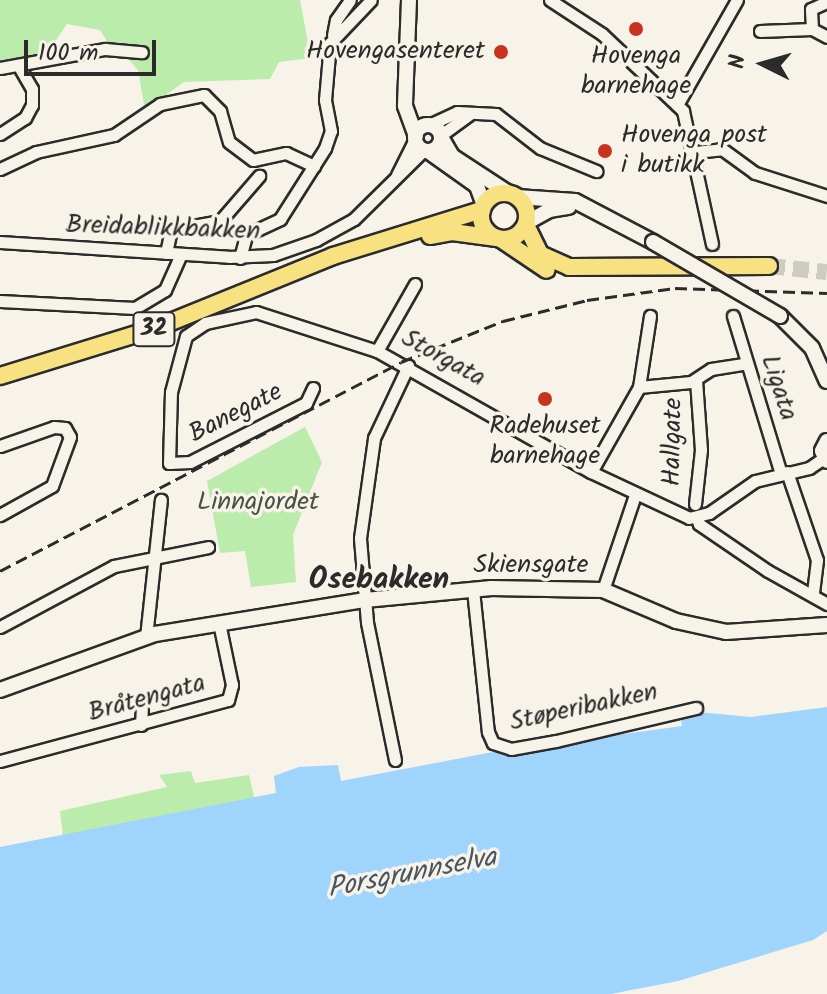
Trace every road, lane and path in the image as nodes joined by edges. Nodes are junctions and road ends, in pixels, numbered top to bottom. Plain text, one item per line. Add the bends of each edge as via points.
1 (350, 0) edge
2 (371, 0) edge
3 (409, 0) edge
4 (550, 0) edge
5 (737, 0) edge
6 (827, 2) edge
7 (812, 29) junction
8 (760, 31) dead end
9 (333, 36) junction
10 (827, 37) edge
11 (142, 52) dead end
12 (18, 65) junction
13 (0, 68) edge
14 (677, 105) junction
15 (0, 134) edge
16 (427, 137) junction
17 (695, 152) junction
18 (314, 166) junction
19 (0, 169) edge
20 (596, 171) dead end
21 (259, 176) dead end
22 (514, 195) junction
23 (827, 196) edge
24 (483, 208) junction
25 (589, 209) junction
26 (526, 224) junction
27 (499, 239) junction
28 (0, 242) edge
29 (712, 244) dead end
30 (166, 253) junction
31 (181, 254) junction
32 (240, 258) junction
33 (769, 266) tunnel mouth
34 (647, 268) junction
35 (304, 270) junction
36 (415, 284) dead end
37 (0, 301) edge
38 (650, 316) dead end
39 (733, 316) dead end
40 (377, 351) junction
41 (747, 363) junction
42 (408, 366) junction
43 (0, 376) edge
44 (696, 380) junction
45 (827, 381) edge
46 (639, 387) junction
47 (313, 388) dead end
48 (827, 441) edge
49 (0, 446) edge
50 (826, 459) edge
51 (169, 463) joint
52 (591, 472) junction
53 (784, 473) junction
54 (635, 495) junction
55 (161, 500) dead end
56 (695, 504) dead end
57 (0, 515) edge
58 (697, 518) junction
59 (208, 547) dead end
60 (156, 554) junction
61 (473, 590) junction
62 (603, 590) junction
63 (813, 594) junction
64 (365, 600) junction
65 (827, 604) edge
66 (219, 623) junction
67 (827, 625) edge
68 (0, 627) edge
69 (146, 637) junction
70 (0, 690) edge
71 (142, 708) dead end
72 (696, 708) dead end
73 (141, 725) junction
74 (395, 760) dead end
75 (0, 761) edge

1 - 9 street via 336,20
2 - 9 street
3 - 16 street via 405,114
4 - 14 street via 589,23
5 - 14 street
6 - 7 street via 811,9
7 - 8 street
7 - 10 street
9 - 18 street via 325,87 331,131
11 - 12 street via 105,49
12 - 13 street
12 - 15 street via 32,89 32,105 25,118
14 - 17 street via 687,118
16 - 20 street via 471,114 503,116 540,148
16 - 22 street
16 - 24 street via 477,186
16 - 32 street, Breidablikkbakken via 401,158 396,179 366,210 286,253
17 - 23 street via 722,149 755,173
17 - 29 street
18 - 19 street via 286,153 253,160 229,142 220,111 204,95 160,104 114,135 36,152
18 - 32 street via 280,219 246,235
21 - 30 street via 220,221 171,230
22 - 24 main road, 32 via 494,195
22 - 25 street via 575,201
22 - 26 main road, 32 via 527,210
24 - 27 main road, 32 via 484,228
24 - 35 main road, 32
25 - 26 street via 556,208
25 - 45 street, bridge via 780,316 812,348
26 - 27 main road via 513,238
26 - 34 main road, 32 via 540,254 556,264
27 - 34 main road, 32 via 541,267 564,275
27 - 35 main road, 32 via 443,233
28 - 30 street, Breidablikkbakken
30 - 31 street, Breidablikkbakken
31 - 32 street, Breidablikkbakken
31 - 37 street via 165,290 135,308
33 - 34 main road, 32
35 - 43 main road, 32 via 156,328
36 - 40 street
38 - 46 street
39 - 41 street, Ligata
40 - 42 street, Storgata
40 - 51 street, Storgata via 256,312 205,323 186,336 171,392
41 - 44 street via 717,366
41 - 53 street, Ligata
42 - 52 street, Storgata
42 - 64 street via 382,417 365,482 360,538
44 - 46 street
44 - 56 street, Hallgate via 701,450
46 - 52 street
47 - 51 street, Banegate via 306,403 190,462
48 - 50 street
49 - 57 street via 65,428 70,437 52,486
50 - 53 street
52 - 54 street, Storgata
53 - 58 street via 755,481
53 - 63 street, Ligata via 817,560
54 - 58 street, Storgata
54 - 62 street
55 - 60 street
58 - 63 street via 701,526
59 - 60 street
60 - 68 street via 95,574
60 - 69 street
61 - 62 street, Skiensgate via 544,585
61 - 64 street, Skiensgate
61 - 72 street, Støperibakken via 493,743 511,749
62 - 67 street, Skiensgate via 709,630 762,633
63 - 65 street
64 - 66 street, Skiensgate
64 - 74 street
66 - 69 street, Skiensgate
66 - 73 street, Bråtengata via 232,694 228,700
69 - 70 street, Skiensgate
71 - 73 street
73 - 75 street, Bråtengata

